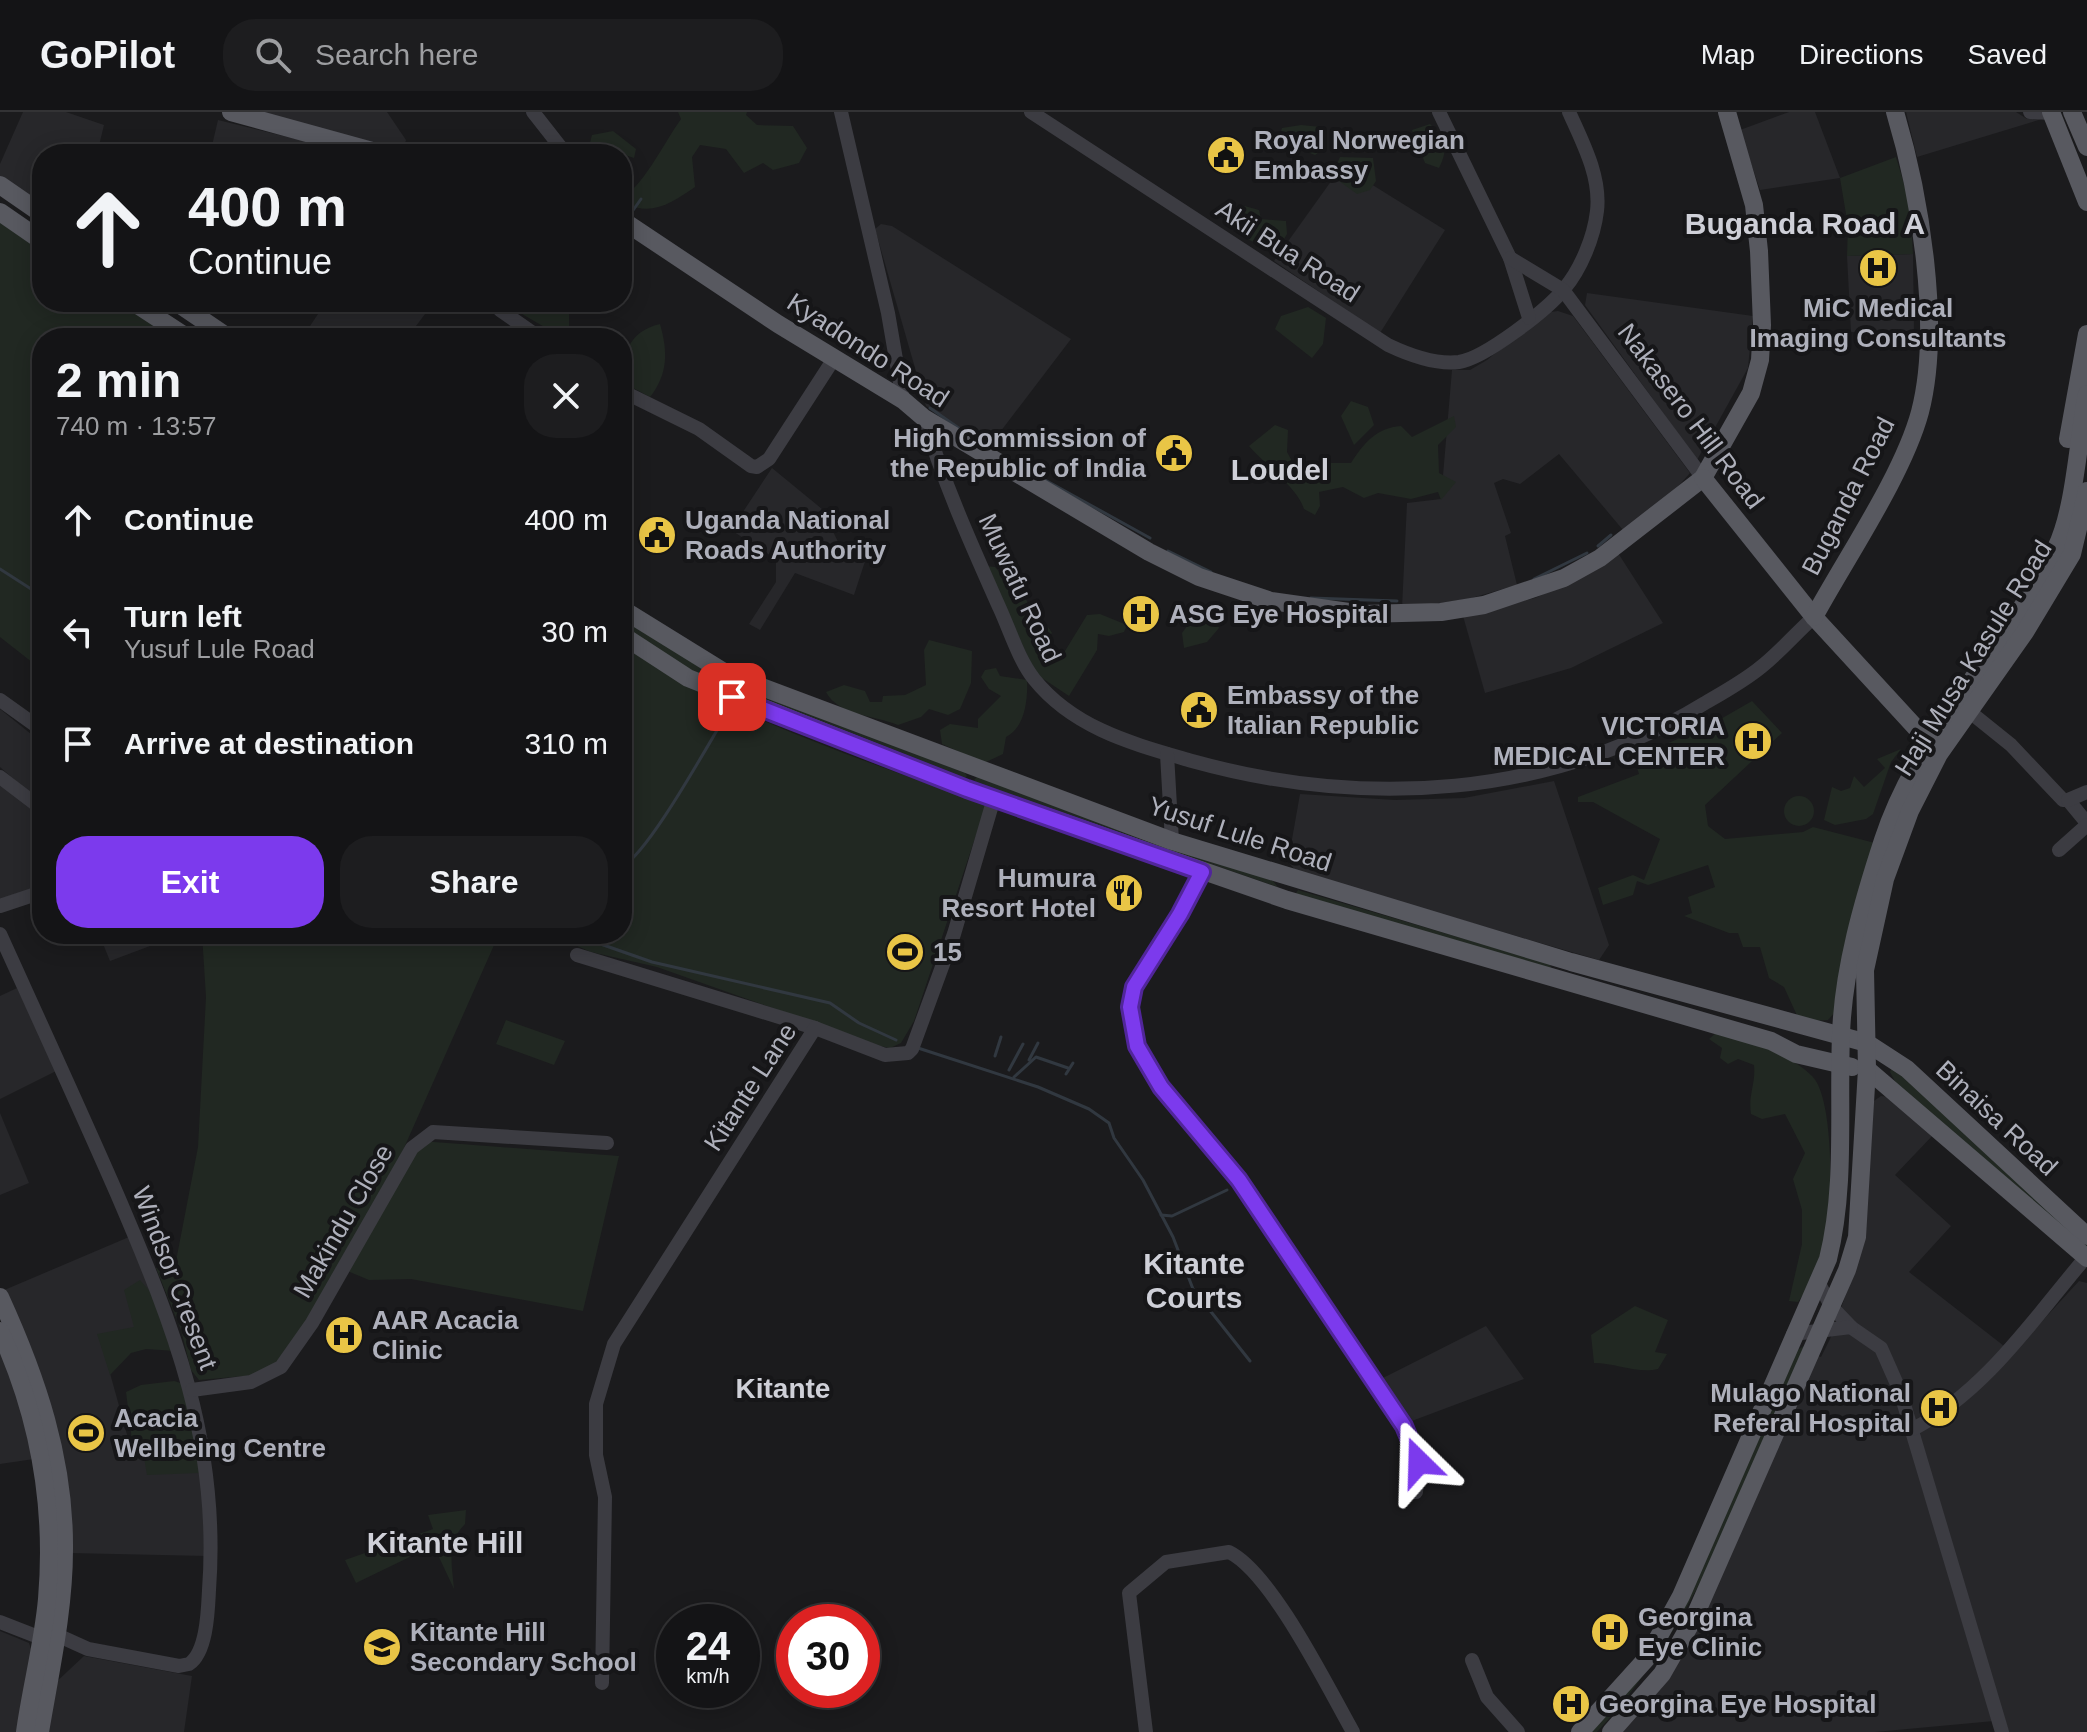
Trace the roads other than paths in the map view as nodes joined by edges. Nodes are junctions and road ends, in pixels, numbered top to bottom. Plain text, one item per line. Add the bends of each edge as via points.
1 (231, 112) edge
2 (533, 112) edge
3 (841, 112) edge
4 (1031, 112) edge
5 (1439, 112) edge
6 (1569, 112) edge
7 (1727, 112) edge
8 (1895, 112) edge
9 (2030, 112) edge
10 (2072, 112) edge
11 (2051, 113) edge
12 (347, 144) edge
13 (555, 144) edge
14 (2087, 147) edge
15 (0, 185) edge
16 (2087, 202) edge
17 (32, 207) edge
18 (0, 212) edge
19 (632, 226) edge
20 (32, 234) edge
21 (1510, 258) junction
22 (1563, 290) junction
23 (148, 312) edge
24 (191, 312) edge
25 (503, 312) edge
26 (1529, 318) junction
27 (173, 328) edge
28 (214, 328) edge
29 (526, 328) edge
30 (2087, 334) edge
31 (835, 357) junction
32 (2087, 394) edge
33 (632, 396) edge
34 (903, 400) junction
35 (924, 418) junction
36 (1703, 478) junction
37 (2087, 491) edge
38 (2067, 505) junction
39 (2082, 533) edge
40 (1814, 617) junction
41 (632, 621) edge
42 (2018, 628) junction
43 (632, 642) edge
44 (0, 700) edge
45 (1970, 712) junction
46 (32, 723) edge
47 (1928, 741) junction
48 (1167, 754) junction
49 (0, 777) edge
50 (2087, 792) edge
51 (994, 798) junction
52 (2068, 800) junction
53 (32, 801) edge
54 (2087, 824) edge
55 (1172, 841) junction
56 (2059, 850) dead end
57 (1202, 872) junction
58 (1292, 880) junction
59 (32, 895) edge
60 (1287, 900) junction
61 (0, 906) edge
62 (0, 934) edge
63 (577, 955) dead end
64 (1571, 962) junction
65 (1634, 980) junction
66 (1563, 982) junction
67 (1627, 1000) junction
68 (815, 1028) junction
69 (1841, 1035) junction
70 (1867, 1043) junction
71 (1841, 1065) junction
72 (1867, 1069) junction
73 (607, 1143) dead end
74 (2087, 1236) edge
75 (2087, 1258) edge
76 (1817, 1280) junction
77 (0, 1297) edge
78 (1831, 1306) junction
79 (1851, 1327) junction
80 (1820, 1330) junction
81 (0, 1331) edge
82 (1793, 1334) junction
83 (192, 1390) junction
84 (1913, 1429) junction
85 (1416, 1492) dead end
86 (1681, 1596) junction
87 (1701, 1602) junction
88 (0, 1622) edge
89 (49, 1636) junction
90 (1472, 1660) dead end
91 (602, 1683) dead end
92 (2001, 1731) edge
93 (25, 1732) edge
94 (40, 1732) edge
95 (1146, 1732) edge
96 (1353, 1732) edge
97 (1518, 1732) edge
98 (1580, 1732) edge
99 (1611, 1732) edge
100 (1985, 1732) edge

1 - 12 main road
2 - 13 street
3 - 34 street
4 - 26 street, Akii Bua Road via 1405,353 1444,361 1472,358
5 - 21 street
6 - 22 street, Akii Bua Road via 1589,156 1597,211 1582,260
7 - 36 main road via 1754,205 1760,360 1747,402
8 - 40 main road, Buganda Road via 1920,215 1928,347 1922,397 1904,454
9 - 11 street
10 - 14 main road
11 - 16 main road
15 - 17 main road
18 - 20 main road
19 - 31 main road, Kyadondo Road
21 - 22 street, Nakasero Hill Road
21 - 26 street
22 - 26 street, Akii Bua Road
22 - 36 street, Nakasero Hill Road
23 - 27 main road
24 - 28 main road
25 - 29 street
30 - 38 main road via 2070,414
31 - 33 street via 769,459 757,467 699,429
31 - 34 main road, Kyadondo Road
32 - 38 main road
34 - 35 main road, Kyadondo Road
35 - 36 main road, Kyadondo Road via 1199,577 1289,606 1363,614 1484,605 1564,578 1600,558
35 - 48 street, Muwafu Road via 967,536 1034,679 1077,719
36 - 40 main road, Nakasero Hill Road
37 - 39 main road, Haji Musa Kasule Road
38 - 42 main road, Haji Musa Kasule Road via 2057,545
39 - 42 main road, Haji Musa Kasule Road
40 - 47 main road, Nakasero Hill Road
40 - 48 street, Muwafu Road via 1761,667 1688,714 1589,759 1537,773 1455,788 1357,788 1250,774
41 - 55 main road, Yusuf Lule Road via 727,674
42 - 45 main road, Haji Musa Kasule Road
42 - 47 main road, Haji Musa Kasule Road
43 - 51 main road, Yusuf Lule Road via 688,678
44 - 46 street
45 - 52 street
45 - 70 main road, Haji Musa Kasule Road via 1939,754 1910,811 1885,879 1865,970
47 - 69 main road, Haji Musa Kasule Road via 1899,797 1864,903
48 - 55 street
49 - 53 street
50 - 52 street
51 - 57 main road, Yusuf Lule Road
51 - 68 street, Kitante Lane via 954,934 912,1049 885,1055
52 - 54 street
54 - 56 street
55 - 58 main road, Yusuf Lule Road
57 - 60 main road, Yusuf Lule Road
57 - 85 street via 1134,987 1130,1007 1137,1046 1161,1087 1239,1180 1404,1426 1419,1462
58 - 60 main road
58 - 64 main road, Yusuf Lule Road
59 - 61 street
60 - 66 main road, Yusuf Lule Road
62 - 83 street, Windsor Cresent via 150,1270
63 - 68 street
64 - 65 main road, Yusuf Lule Road
64 - 66 main road
65 - 67 main road
65 - 69 main road, Yusuf Lule Road
66 - 67 main road, Yusuf Lule Road
67 - 71 main road, Yusuf Lule Road
68 - 91 street, Kitante Lane via 614,1344 596,1404 596,1455 605,1497
69 - 70 main road, Yusuf Lule Road
69 - 71 main road, Haji Musa Kasule Road
70 - 72 main road, Haji Musa Kasule Road
70 - 74 main road, Binaisa Road via 1907,1069
71 - 72 main road
71 - 76 main road, Haji Musa Kasule Road via 1834,1233
72 - 75 main road, Binaisa Road
72 - 78 main road, Haji Musa Kasule Road via 1857,1237
73 - 83 street, Makindu Close via 425,1135 412,1148 312,1323 281,1367 251,1382
75 - 84 street via 1974,1385
76 - 78 street
76 - 82 main road, Haji Musa Kasule Road
77 - 89 main road via 36,1381 57,1465 64,1550
78 - 79 street
78 - 80 main road, Haji Musa Kasule Road
79 - 80 street
79 - 84 street via 1883,1351
80 - 82 street
80 - 87 main road, Haji Musa Kasule Road
81 - 89 main road via 28,1400 46,1487
82 - 86 main road, Haji Musa Kasule Road
83 - 89 street, Windsor Cresent via 204,1444 212,1546 208,1608 195,1660 179,1666
84 - 92 street
86 - 87 main road
86 - 98 main road, Haji Musa Kasule Road via 1647,1658
87 - 99 main road, Haji Musa Kasule Road via 1662,1674
88 - 89 street
89 - 93 main road
89 - 94 main road
90 - 97 street via 1487,1697
92 - 100 street
95 - 96 street via 1129,1593 1166,1562 1218,1553 1239,1557 1273,1598

